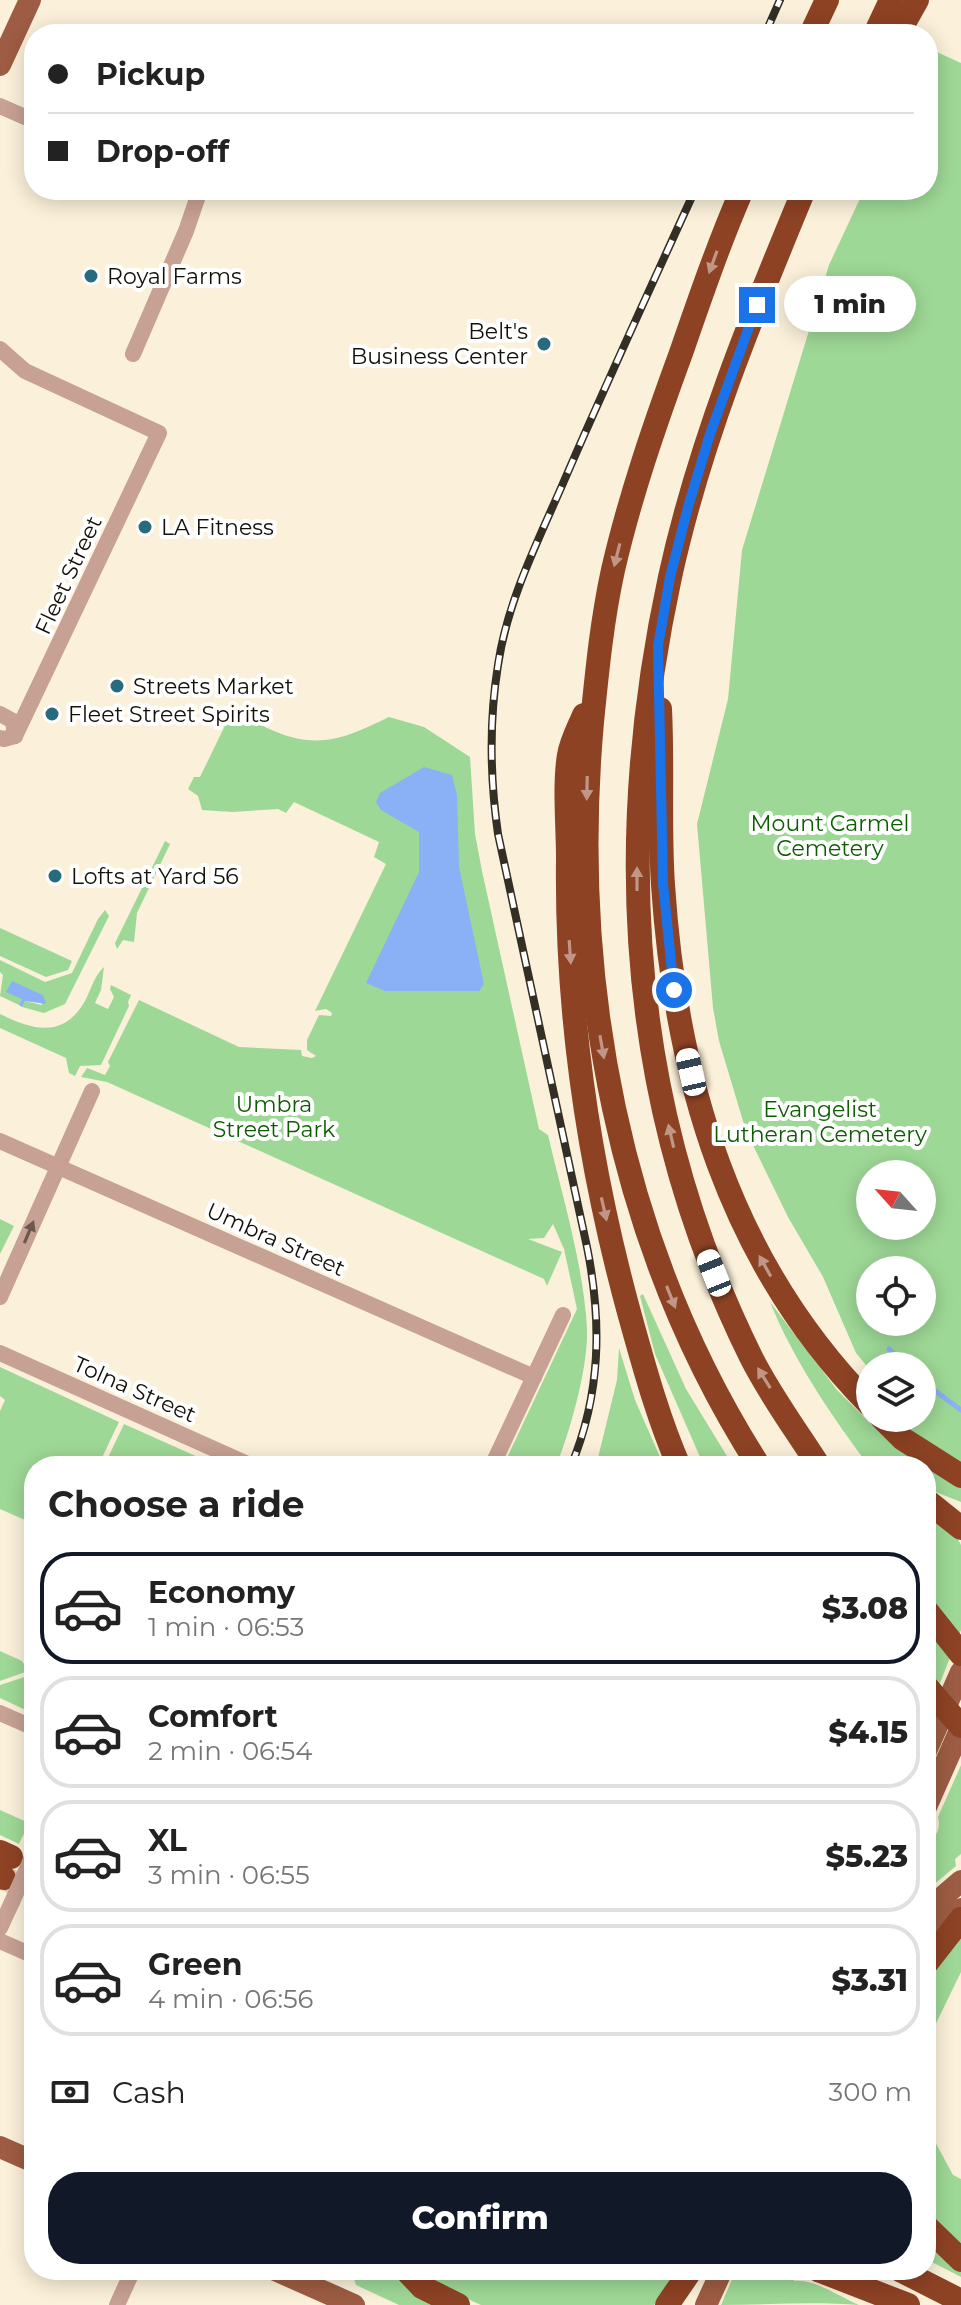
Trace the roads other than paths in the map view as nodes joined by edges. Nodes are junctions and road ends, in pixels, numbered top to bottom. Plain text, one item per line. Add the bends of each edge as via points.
1 (30, 0) edge
2 (827, 0) edge
3 (891, 0) edge
4 (917, 0) edge
5 (816, 24) edge
6 (880, 24) edge
7 (904, 24) edge
8 (0, 65) edge
9 (0, 106) edge
10 (24, 117) edge
11 (190, 200) edge
12 (738, 200) edge
13 (800, 200) edge
14 (806, 200) edge
15 (775, 260) junction
16 (0, 349) edge
17 (133, 354) dead end
18 (658, 646) junction
19 (596, 683) junction
20 (0, 714) edge
21 (8, 737) edge
22 (92, 1091) dead end
23 (0, 1141) edge
24 (58, 1167) junction
25 (0, 1297) edge
26 (563, 1315) dead end
27 (0, 1353) edge
28 (534, 1377) junction
29 (856, 1389) edge
30 (896, 1432) edge
31 (230, 1456) edge
32 (497, 1456) edge
33 (675, 1456) edge
34 (752, 1456) edge
35 (813, 1456) edge
36 (930, 1456) edge
37 (936, 1460) edge
38 (961, 1476) edge
39 (936, 1503) edge
40 (936, 1507) edge
41 (961, 1512) edge
42 (961, 1528) edge
43 (936, 1623) edge
44 (961, 1654) edge
45 (961, 1672) edge
46 (936, 1698) edge
47 (0, 1713) edge
48 (24, 1724) edge
49 (961, 1727) edge
50 (936, 1728) edge
51 (936, 1784) edge
52 (10, 1863) edge
53 (961, 1881) edge
54 (936, 1902) edge
55 (961, 1909) edge
56 (961, 1919) edge
57 (0, 1928) edge
58 (936, 1930) edge
59 (0, 1941) edge
60 (936, 1951) edge
61 (24, 1952) edge
62 (0, 2147) edge
63 (24, 2158) edge
64 (936, 2236) edge
65 (961, 2260) edge
66 (128, 2280) edge
67 (298, 2280) edge
68 (415, 2280) edge
69 (686, 2280) edge
70 (691, 2280) edge
71 (717, 2280) edge
72 (844, 2280) edge
73 (867, 2280) edge
74 (920, 2280) edge
75 (961, 2301) edge
76 (117, 2305) edge
77 (354, 2305) edge
78 (458, 2305) edge
79 (667, 2305) edge
80 (682, 2305) edge
81 (706, 2305) edge
82 (908, 2305) edge
83 (919, 2305) edge

1 - 8 main road
2 - 5 highway
3 - 6 highway
4 - 7 highway
9 - 10 street
11 - 17 street via 186,231
12 -> 19 highway via 636,480 613,572
13 - 15 highway
14 - 15 highway
15 - 18 highway via 706,449 670,577
16 - 21 street, Fleet Street via 25,371 159,433
29 -> 18 highway via 809,1336 774,1281 745,1229 709,1142 669,959 661,853
35 -> 18 highway via 753,1360 709,1259 678,1166 656,1071 640,961 637,884 638,790
19 -> 33 highway via 569,754 567,902 576,1039 599,1189 620,1279
19 -> 34 highway via 586,868 592,976 612,1105 657,1264 708,1380
20 - 21 street via 13,721
22 - 24 street
23 - 24 street, Umbra Street
25 -> 24 street
24 - 28 street, Umbra Street
26 - 28 street
27 - 31 street, Tolna Street
28 - 32 street
30 - 36 highway
37 - 38 highway
39 - 41 highway
40 - 42 highway
43 - 44 highway
45 - 50 main road
46 - 49 highway, bridge
47 - 48 street
49 - 51 main road
52 - 57 street, bridge via 12,1902
53 - 54 main road
55 - 58 main road
56 - 60 highway
59 - 61 street
62 - 63 main road
64 - 65 highway
66 - 76 street
67 - 77 main road
68 - 78 highway
69 - 79 highway
70 - 80 main road
71 - 81 main road
72 - 82 highway
73 - 83 highway
74 - 75 highway

